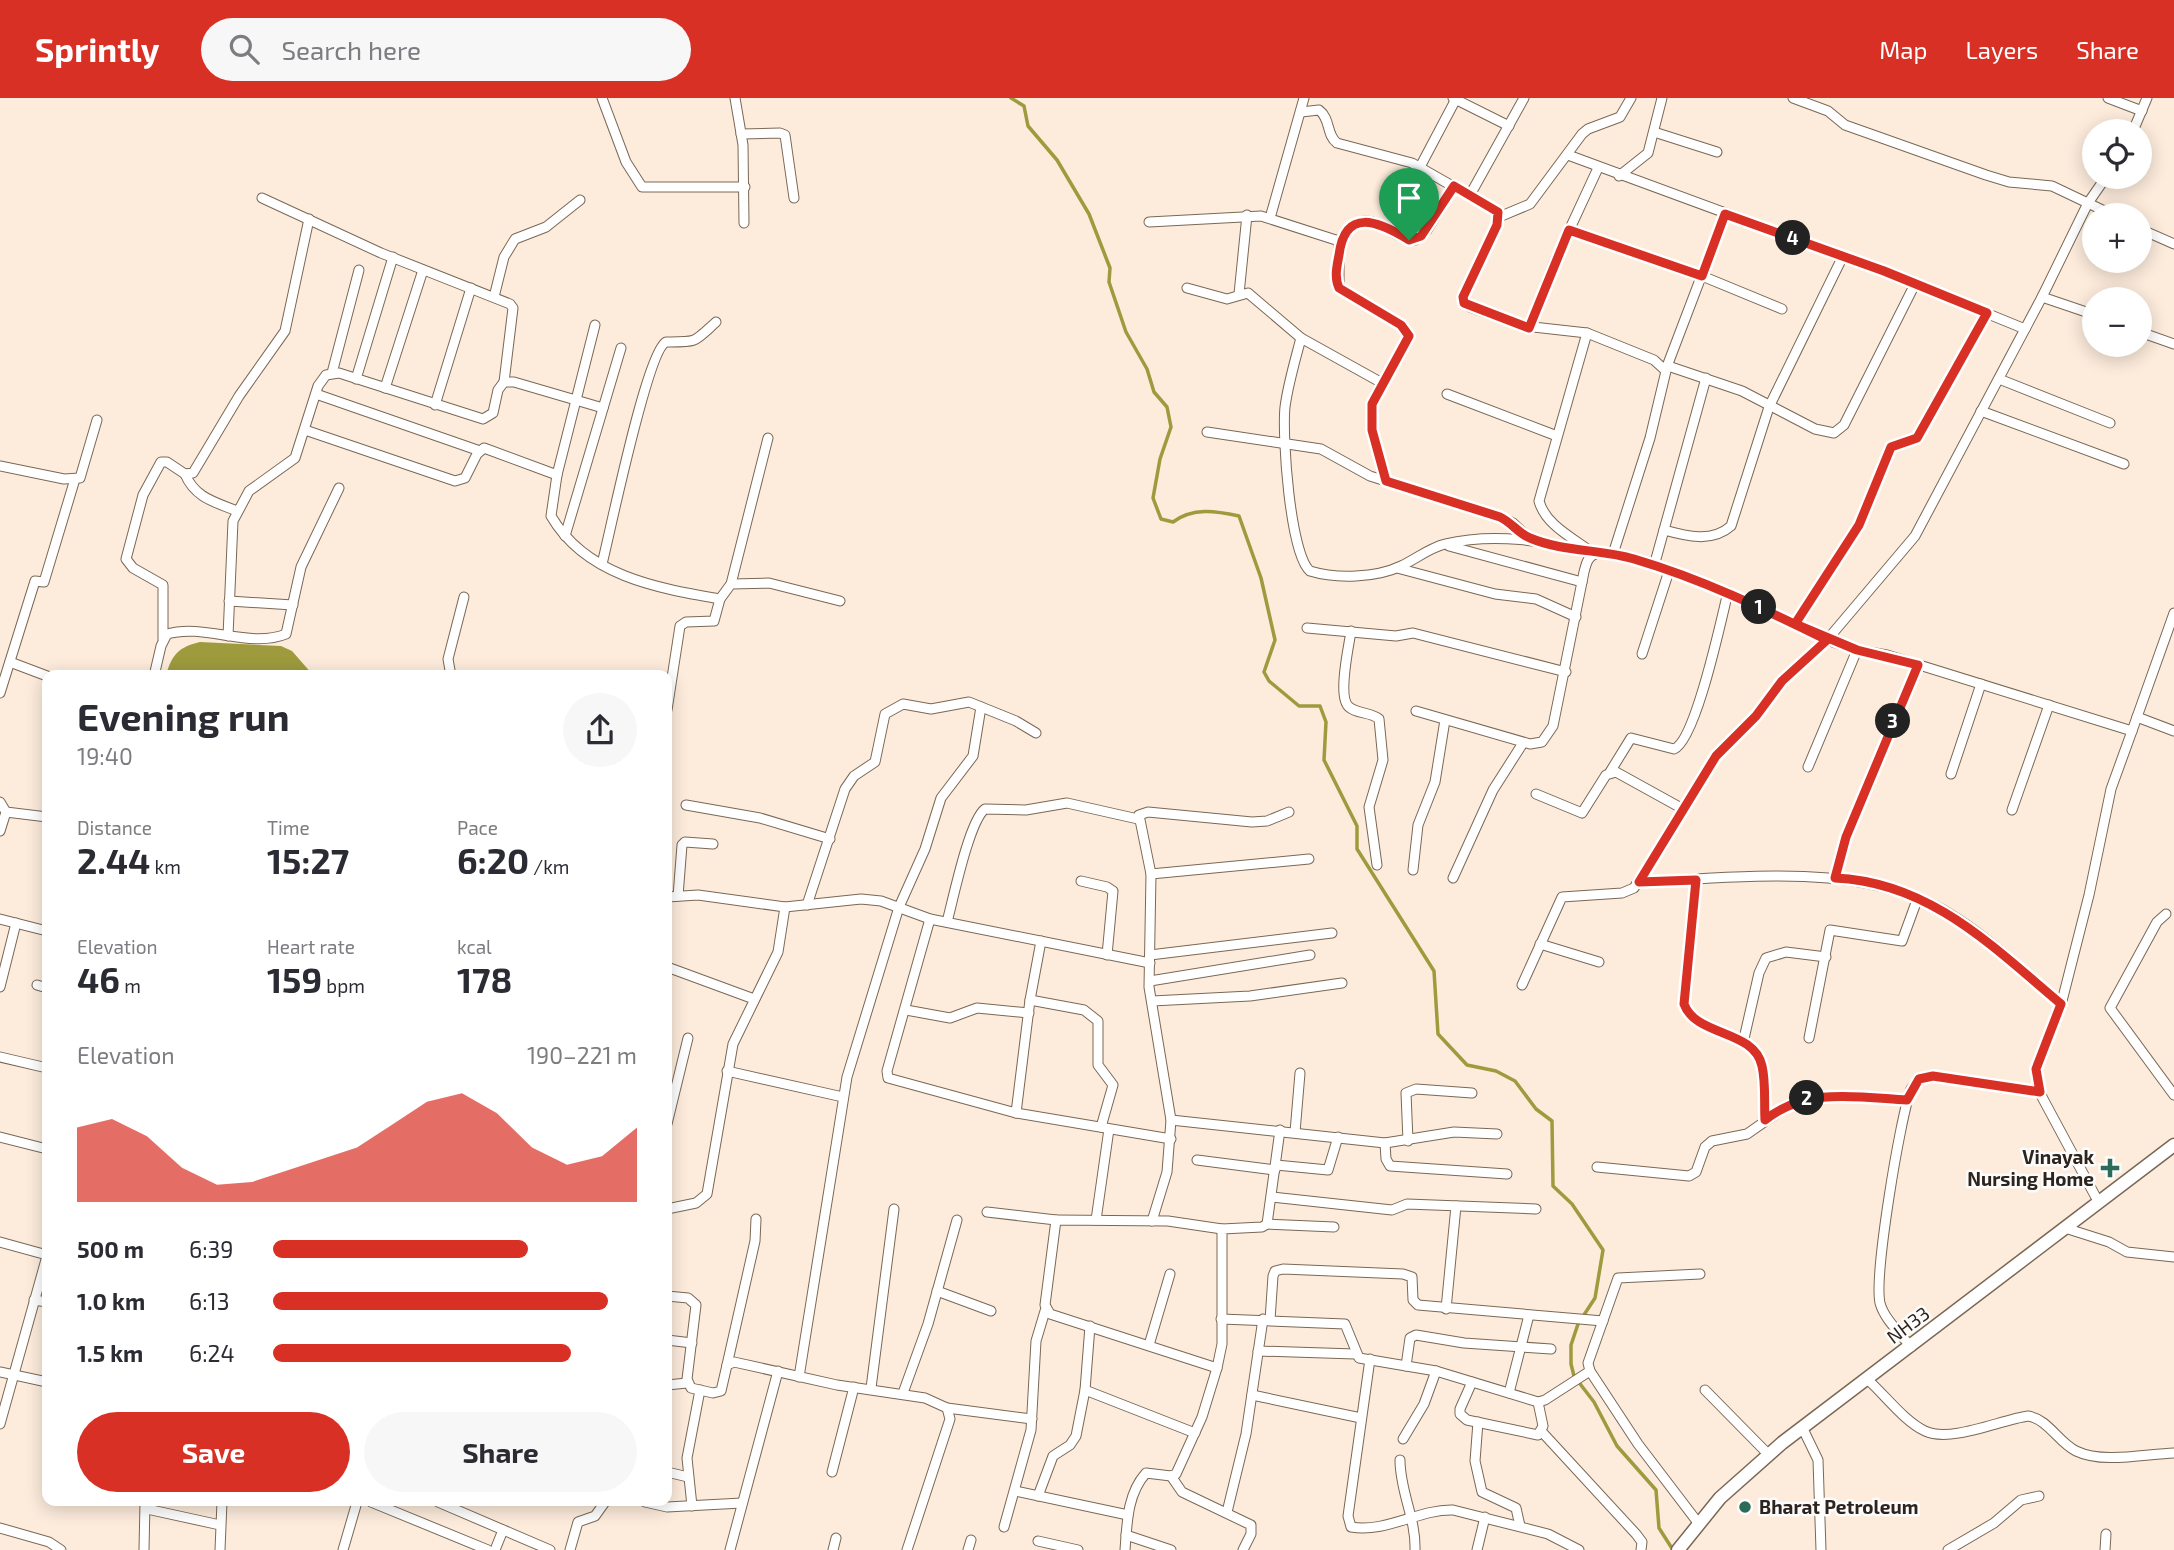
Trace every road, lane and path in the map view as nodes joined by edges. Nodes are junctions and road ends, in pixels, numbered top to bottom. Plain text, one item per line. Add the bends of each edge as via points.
1 (602, 98) edge
2 (736, 98) edge
3 (1304, 98) edge
4 (1524, 98) edge
5 (1631, 98) edge
6 (1662, 98) edge
7 (2108, 98) edge
8 (2147, 98) edge
9 (1454, 99) edge
10 (1797, 99) edge
11 (2142, 111) junction
12 (1301, 112) junction
13 (2138, 119) edge
14 (1509, 126) junction
15 (1654, 132) junction
16 (741, 134) junction
17 (1717, 152) dead end
18 (1568, 155) junction
19 (1420, 167) junction
20 (1598, 168) junction
21 (1619, 176) junction
22 (1454, 186) junction
23 (745, 187) junction
24 (2098, 189) edge
25 (1470, 195) junction
26 (262, 198) dead end
27 (794, 198) dead end
28 (580, 200) dead end
29 (2088, 203) joint
30 (1725, 214) junction
31 (1247, 215) junction
32 (2082, 215) edge
33 (1499, 217) junction
34 (1270, 218) junction
35 (309, 219) junction
36 (1149, 222) dead end
37 (744, 223) dead end
38 (1569, 230) junction
39 (2152, 234) edge
40 (1339, 241) junction
41 (2174, 244) edge
42 (1843, 256) junction
43 (393, 257) junction
44 (359, 270) dead end
45 (423, 270) junction
46 (1702, 276) junction
47 (1915, 284) junction
48 (471, 288) junction
49 (1187, 288) dead end
50 (1239, 294) junction
51 (494, 296) junction
52 (2042, 296) junction
53 (1782, 309) dead end
54 (2082, 310) edge
55 (1987, 313) junction
56 (716, 322) dead end
57 (595, 325) dead end
58 (1529, 328) junction
59 (2025, 329) junction
60 (1587, 333) junction
61 (2152, 336) edge
62 (1301, 338) junction
63 (2174, 344) edge
64 (621, 348) dead end
65 (1667, 368) junction
66 (332, 373) junction
67 (1706, 378) junction
68 (356, 379) junction
69 (1998, 379) junction
70 (504, 382) junction
71 (1382, 383) junction
72 (385, 388) junction
73 (316, 394) junction
74 (1447, 394) dead end
75 (576, 399) junction
76 (435, 405) junction
77 (1769, 407) junction
78 (603, 408) junction
79 (1982, 411) junction
80 (97, 420) dead end
81 (2110, 423) dead end
82 (305, 430) junction
83 (1207, 432) dead end
84 (1557, 436) junction
85 (768, 438) dead end
86 (1283, 442) junction
87 (480, 451) junction
88 (2124, 464) dead end
89 (0, 466) edge
90 (185, 474) junction
91 (557, 475) junction
92 (75, 480) junction
93 (1386, 481) junction
94 (339, 488) dead end
95 (237, 511) junction
96 (1664, 530) junction
97 (565, 536) junction
98 (1529, 538) junction
99 (1444, 545) junction
100 (1594, 554) junction
101 (1613, 554) junction
102 (602, 564) junction
103 (1654, 566) junction
104 (1397, 568) junction
105 (1669, 570) junction
106 (1583, 582) junction
107 (731, 584) junction
108 (1728, 592) junction
109 (464, 597) dead end
110 (229, 601) junction
111 (840, 601) dead end
112 (293, 605) junction
113 (718, 606) junction
114 (2174, 613) edge
115 (1576, 617) junction
116 (1795, 624) junction
117 (1307, 628) dead end
118 (1351, 631) junction
119 (2170, 635) edge
120 (228, 636) junction
121 (163, 639) junction
122 (1827, 640) junction
123 (1857, 650) junction
124 (1642, 654) dead end
125 (10, 662) junction
126 (1918, 665) junction
127 (156, 670) edge
128 (450, 670) edge
129 (1566, 672) junction
130 (42, 674) edge
131 (672, 677) edge
132 (1980, 684) junction
133 (0, 693) edge
134 (2049, 705) junction
135 (981, 707) junction
136 (1416, 711) dead end
137 (2137, 717) junction
138 (1446, 720) junction
139 (2132, 731) junction
140 (2174, 731) edge
141 (1036, 733) dead end
142 (1523, 743) junction
143 (1808, 767) dead end
144 (1610, 772) junction
145 (1951, 774) dead end
146 (1536, 794) dead end
147 (0, 802) edge
148 (686, 805) dead end
149 (1683, 810) junction
150 (2012, 810) dead end
151 (6, 811) junction
152 (1289, 812) dead end
153 (42, 816) edge
154 (1138, 818) junction
155 (0, 831) edge
156 (830, 839) junction
157 (713, 844) dead end
158 (1309, 859) dead end
159 (1377, 865) dead end
160 (1413, 870) dead end
161 (1151, 874) junction
162 (1453, 878) dead end
163 (1835, 878) junction
164 (1696, 880) junction
165 (1082, 881) dead end
166 (1639, 882) junction
167 (678, 896) junction
168 (672, 897) edge
169 (1917, 900) junction
170 (807, 905) junction
171 (785, 907) junction
172 (899, 907) junction
173 (2166, 914) dead end
174 (0, 919) edge
175 (930, 919) junction
176 (947, 922) junction
177 (16, 923) junction
178 (42, 930) edge
179 (1332, 933) dead end
180 (1041, 941) junction
181 (1540, 944) junction
182 (1107, 954) junction
183 (1310, 954) dead end
184 (1826, 957) junction
185 (1150, 959) junction
186 (1599, 962) dead end
187 (672, 969) edge
188 (1150, 981) junction
189 (1342, 983) dead end
190 (1522, 985) dead end
191 (0, 987) edge
192 (754, 999) junction
193 (1030, 1000) junction
194 (1152, 1002) junction
195 (2061, 1004) junction
196 (906, 1010) junction
197 (1030, 1013) junction
198 (688, 1038) dead end
199 (1809, 1038) dead end
200 (1743, 1042) junction
201 (0, 1057) edge
202 (42, 1067) edge
203 (727, 1071) junction
204 (1300, 1073) dead end
205 (2040, 1092) junction
206 (1472, 1093) dead end
207 (2174, 1095) edge
208 (843, 1097) junction
209 (1907, 1100) junction
210 (672, 1104) edge
211 (1016, 1113) junction
212 (1171, 1120) junction
213 (1765, 1120) junction
214 (1105, 1128) junction
215 (1280, 1130) junction
216 (1295, 1132) junction
217 (1497, 1134) dead end
218 (0, 1137) edge
219 (1338, 1138) junction
220 (1171, 1139) junction
221 (1408, 1141) junction
222 (1385, 1143) junction
223 (2174, 1145) edge
224 (42, 1148) edge
225 (1197, 1160) dead end
226 (1597, 1167) dead end
227 (1276, 1168) junction
228 (1507, 1174) dead end
229 (1272, 1197) junction
230 (2099, 1203) junction
231 (1456, 1206) junction
232 (672, 1208) edge
233 (894, 1209) dead end
234 (1536, 1209) dead end
235 (987, 1212) dead end
236 (756, 1219) dead end
237 (957, 1220) dead end
238 (1056, 1220) junction
239 (1096, 1220) junction
240 (1152, 1221) junction
241 (1267, 1224) junction
242 (1334, 1227) dead end
243 (2065, 1228) junction
244 (1222, 1229) junction
245 (0, 1242) edge
246 (42, 1255) edge
247 (2174, 1257) edge
248 (42, 1273) edge
249 (1170, 1274) dead end
250 (1700, 1274) dead end
251 (937, 1291) junction
252 (672, 1297) edge
253 (34, 1300) junction
254 (42, 1302) edge
255 (1446, 1309) junction
256 (991, 1311) dead end
257 (1045, 1311) junction
258 (1529, 1315) junction
259 (1221, 1319) junction
260 (1266, 1320) junction
261 (1603, 1321) junction
262 (1090, 1326) junction
263 (672, 1341) edge
264 (692, 1343) junction
265 (1149, 1345) junction
266 (1521, 1347) junction
267 (1911, 1347) junction
268 (1551, 1349) dead end
269 (1258, 1351) junction
270 (1355, 1354) junction
271 (1370, 1359) junction
272 (727, 1365) junction
273 (1406, 1366) junction
274 (1217, 1368) junction
275 (778, 1371) junction
276 (1436, 1371) junction
277 (0, 1372) edge
278 (1586, 1373) junction
279 (11, 1374) junction
280 (799, 1377) junction
281 (1868, 1380) junction
282 (42, 1381) edge
283 (1472, 1382) junction
284 (687, 1383) junction
285 (672, 1384) edge
286 (854, 1387) junction
287 (871, 1388) junction
288 (700, 1390) junction
289 (1085, 1390) junction
290 (1704, 1390) dead end
291 (903, 1393) junction
292 (1509, 1393) junction
293 (1252, 1395) junction
294 (1538, 1402) junction
295 (2, 1405) edge
296 (947, 1408) junction
297 (1361, 1418) junction
298 (1032, 1419) junction
299 (1478, 1422) junction
300 (0, 1424) edge
301 (1802, 1427) junction
302 (1542, 1432) junction
303 (1195, 1433) junction
304 (1403, 1439) dead end
305 (2174, 1453) edge
306 (1768, 1454) junction
307 (1400, 1460) dead end
308 (832, 1472) dead end
309 (672, 1473) edge
310 (1171, 1476) junction
311 (688, 1477) junction
312 (1015, 1491) junction
313 (1038, 1496) junction
314 (2039, 1496) dead end
315 (742, 1503) junction
316 (146, 1506) edge
317 (150, 1506) edge
318 (222, 1506) edge
319 (354, 1506) edge
320 (382, 1506) edge
321 (447, 1506) edge
322 (603, 1506) edge
323 (663, 1506) edge
324 (692, 1506) junction
325 (1227, 1513) junction
326 (1128, 1515) junction
327 (1485, 1517) junction
328 (1414, 1518) junction
329 (1699, 1524) junction
330 (220, 1525) junction
331 (1520, 1526) junction
332 (1004, 1527) dead end
333 (0, 1528) edge
334 (503, 1531) junction
335 (2106, 1534) dead end
336 (1126, 1535) junction
337 (836, 1538) dead end
338 (1038, 1541) dead end
339 (1679, 1549) edge
340 (61, 1550) edge
341 (144, 1550) edge
342 (220, 1550) edge
343 (343, 1550) edge
344 (488, 1550) edge
345 (495, 1550) edge
346 (550, 1550) edge
347 (570, 1550) edge
348 (730, 1550) edge
349 (833, 1550) edge
350 (907, 1550) edge
351 (1078, 1550) edge
352 (1125, 1550) edge
353 (1171, 1550) edge
354 (1243, 1550) edge
355 (1415, 1550) edge
356 (1477, 1550) edge
357 (1579, 1550) edge
358 (1641, 1550) edge
359 (1821, 1550) edge
360 (1948, 1550) edge
361 (2105, 1550) edge

1 - 23 street via 637,184
2 - 16 street
3 - 12 street
4 - 14 street
5 - 18 street via 1620,117 1588,129
6 - 15 street
7 - 11 street
8 - 11 street
9 - 14 street
9 - 19 street
10 - 29 street via 1828,111 1845,125 2009,182 2052,186
11 - 13 street
12 - 19 street via 1323,113 1337,144
12 - 34 street
14 - 25 street
15 - 17 street
15 - 21 street via 1648,153
16 - 23 street
16 - 27 street via 785,135
18 - 20 street
18 - 33 street via 1530,204
19 - 22 street
20 - 21 street
20 - 38 street
21 - 30 street
22 - 25 street
22 - 40 street via 1427,230 1415,240 1366,222 1352,225
23 - 37 street
24 - 29 street
25 - 33 street
26 - 35 street
28 - 51 street via 546,227 515,239 504,257
30 - 42 street
30 - 46 street
31 - 34 street
31 - 36 street
31 - 50 street
32 - 52 street
33 - 58 street via 1464,303
34 - 40 street
35 - 43 street
35 - 90 street via 285,331 193,473
38 - 46 street
38 - 58 street
39 - 41 street
40 - 71 street via 1339,288 1401,325 1409,336
42 - 47 street
42 - 77 street
43 - 45 street
43 - 68 street
44 - 66 street
45 - 48 street
45 - 72 street
46 - 53 street
46 - 65 street
47 - 55 street
47 - 77 street via 1840,430 1815,429
48 - 51 street
48 - 76 street
49 - 50 street via 1227,299
50 - 62 street via 1256,297
51 - 70 street via 513,308
52 - 54 street
52 - 59 street
55 - 59 street
55 - 116 street via 1917,438 1891,447 1859,525
56 - 102 street via 697,341 666,342 658,350
57 - 75 street
58 - 60 street
59 - 69 street
60 - 65 street
60 - 84 street
61 - 63 street
62 - 71 street
62 - 86 street
64 - 78 street
65 - 67 street
65 - 101 street
66 - 68 street
66 - 73 street via 322,380
67 - 77 street via 1755,396
67 - 96 street
68 - 72 street
69 - 79 street
69 - 81 street
70 - 75 street
70 - 76 street via 489,418
71 - 93 street via 1370,418
72 - 76 street
73 - 82 street
73 - 87 street
74 - 84 street
75 - 78 street
75 - 91 street
77 - 96 street via 1731,526 1719,534 1697,537
78 - 97 street
79 - 88 street
79 - 122 street via 1915,536
80 - 92 street via 83,473
82 - 87 street via 455,481 465,478
82 - 95 street via 295,458 257,484
83 - 86 street
84 - 100 street via 1539,501 1542,512
85 - 107 street
86 - 93 street via 1321,449
86 - 104 street via 1300,555 1306,568 1341,575
87 - 91 street via 488,448
89 - 92 street
90 - 95 street via 202,497
90 - 121 street via 167,462 158,464 127,548 128,564 163,585
91 - 97 street via 550,510
92 - 125 street via 44,582 35,581
93 - 98 street via 1500,517
94 - 112 street via 301,567
95 - 110 street via 231,529
96 - 103 street
97 - 102 street
98 - 99 street
98 - 100 street
99 - 104 street
99 - 106 street
100 - 101 street
100 - 106 street via 1588,559
101 - 103 street
102 - 113 street via 637,583
103 - 105 street
104 - 115 street via 1495,594 1535,599
105 - 108 street
105 - 124 street
106 - 115 street
107 - 111 street via 769,583
107 - 113 street
108 - 116 street
108 - 144 street via 1685,742 1674,749 1631,738
109 - 128 street via 448,659
110 - 112 street
110 - 120 street
112 - 120 street via 286,634 270,639
113 - 131 street via 714,621 680,625
114 - 119 street
115 - 129 street
116 - 122 street
117 - 118 street
118 - 129 street via 1428,636
118 - 159 street via 1345,703 1374,714 1381,727 1383,760 1369,807
119 - 137 street
120 - 121 street via 173,632
121 - 127 street
122 - 123 street
122 - 149 street via 1782,681 1756,716 1724,746
123 - 126 street
123 - 143 street
125 - 130 street
125 - 133 street
126 - 132 street
126 - 163 street via 1846,837
129 - 142 street via 1547,737 1537,745
132 - 134 street
132 - 145 street
134 - 139 street
134 - 150 street
135 - 141 street
135 - 156 street via 969,702 931,709 908,704 889,710 882,721 878,757 849,782
135 - 172 street via 973,756 941,798
136 - 138 street
137 - 139 street
137 - 140 street
138 - 142 street
138 - 160 street via 1435,782 1418,825
139 - 195 street via 2105,810
142 - 162 street via 1493,790
144 - 146 street via 1581,813
144 - 149 street
147 - 151 street
148 - 156 street via 760,818
149 - 166 street
151 - 153 street
151 - 155 street
152 - 154 street via 1261,822 1148,811
154 - 161 street
154 - 176 street via 1068,803 1026,810 985,809 978,817
156 - 170 street
157 - 167 street via 682,845
158 - 161 street
161 - 185 street
163 - 164 street
163 - 169 street via 1870,883
164 - 166 street
164 - 200 street via 1684,1004 1697,1020
165 - 182 street via 1113,891
166 - 181 street via 1622,893 1562,898
167 - 168 street
167 - 171 street
169 - 184 street via 1902,941 1832,929
169 - 195 street via 1958,918
170 - 171 street
170 - 172 street via 861,899
171 - 192 street via 778,952
172 - 175 street
172 - 208 street
173 - 207 street via 2157,922 2110,1008
174 - 177 street
175 - 176 street
175 - 196 street
176 - 180 street
177 - 178 street
177 - 191 street
179 - 185 street
180 - 182 street
180 - 193 street
181 - 186 street
181 - 190 street
182 - 185 street
183 - 188 street
184 - 199 street
184 - 200 street via 1786,952 1766,958
185 - 188 street
187 - 192 street
188 - 194 street
189 - 194 street via 1251,996
192 - 203 street via 733,1044
193 - 197 street
193 - 214 street via 1084,1010 1098,1021 1098,1065 1113,1084
194 - 212 street
195 - 205 street via 2036,1069
196 - 197 street via 950,1018 978,1009
196 - 211 street via 888,1078
197 - 211 street
198 - 210 street
200 - 213 street via 1762,1066
201 - 202 street
203 - 208 street
203 - 232 street via 707,1194 696,1203
204 - 216 street
205 - 209 street via 1933,1076 1919,1079
205 - 230 street
206 - 221 street via 1406,1093
208 - 280 street
209 - 213 street via 1807,1098
209 - 267 street via 1879,1289 1882,1311
211 - 214 street
212 - 215 street
212 - 220 street
213 - 226 street via 1742,1136 1712,1141 1692,1175
214 - 220 street
214 - 239 street
215 - 216 street
215 - 227 street
216 - 219 street
217 - 221 street via 1454,1132
218 - 224 street
219 - 222 street
219 - 227 street via 1328,1170
220 - 240 street via 1167,1172
221 - 222 street
222 - 228 street via 1390,1166
223 - 230 main road, NH33
225 - 227 street
227 - 229 street
229 - 231 street via 1392,1210 1407,1204
229 - 241 street
230 - 243 main road, NH33
231 - 234 street
231 - 255 street
233 - 287 street
235 - 238 street
236 - 272 street
237 - 251 street
238 - 239 street
238 - 257 street
239 - 240 street
240 - 244 street
241 - 242 street
241 - 244 street
243 - 247 street via 2127,1252
243 - 267 main road, NH33
244 - 259 street
245 - 246 street
248 - 253 street
249 - 265 street
250 - 261 street via 1618,1278
251 - 256 street
251 - 291 street
252 - 264 street via 693,1300 696,1305
253 - 254 street
253 - 279 street
255 - 258 street
255 - 260 street via 1414,1303 1413,1280 1406,1275 1283,1269 1275,1271
257 - 262 street
257 - 298 street via 1036,1340
258 - 261 street
258 - 266 street
259 - 260 street
259 - 274 street
260 - 269 street
260 - 270 street via 1345,1324
261 - 278 street
262 - 265 street
262 - 289 street
263 - 264 street
264 - 284 street
265 - 274 street
266 - 268 street
266 - 273 street via 1413,1335
266 - 292 street
267 - 281 main road, NH33
269 - 270 street
269 - 293 street
270 - 271 street
271 - 273 street
271 - 297 street
272 - 275 street via 734,1362
272 - 288 street via 721,1391
273 - 276 street
274 - 303 street
275 - 280 street
275 - 315 street
276 - 283 street
276 - 304 street via 1424,1404
277 - 279 street
278 - 294 street
278 - 329 street
279 - 282 street
279 - 295 street
280 - 286 street
281 - 301 main road, NH33
281 - 305 street via 1919,1427 1934,1433 1955,1433 2028,1416 2083,1454
283 - 292 street
283 - 299 street via 1460,1413
284 - 285 street
284 - 288 street
286 - 287 street
286 - 308 street
287 - 291 street
288 - 311 street via 687,1458
289 - 303 street
289 - 313 street via 1076,1436 1053,1456
290 - 306 street
291 - 296 street
292 - 294 street
293 - 297 street
293 - 325 street
294 - 302 street
295 - 300 street
296 - 298 street
296 - 350 street via 946,1432
297 - 328 street via 1349,1523 1357,1528
298 - 312 street
299 - 302 street via 1530,1435
299 - 331 street via 1475,1461 1482,1492 1516,1508
301 - 306 main road, NH33
301 - 359 street via 1818,1460
302 - 358 street via 1636,1534
303 - 310 street via 1181,1466
306 - 329 main road, NH33
307 - 328 street via 1401,1483
309 - 311 street
310 - 325 street via 1182,1492
310 - 326 street via 1146,1473 1138,1482
311 - 324 street
312 - 313 street
312 - 332 street
313 - 326 street
314 - 360 street via 2021,1500
315 - 324 street
315 - 348 street
316 - 341 street
317 - 330 street
318 - 330 street
319 - 343 street
320 - 344 street
321 - 334 street
322 - 347 street via 600,1513 578,1522
323 - 324 street
325 - 354 street via 1246,1521 1252,1529
326 - 336 street
327 - 328 street via 1440,1509
327 - 331 street
327 - 356 street
328 - 355 street
329 - 339 main road, NH33
330 - 342 street
331 - 357 street
333 - 340 street
334 - 345 street
334 - 346 street
335 - 361 street
336 - 352 street
336 - 353 street
337 - 349 street
338 - 351 street

